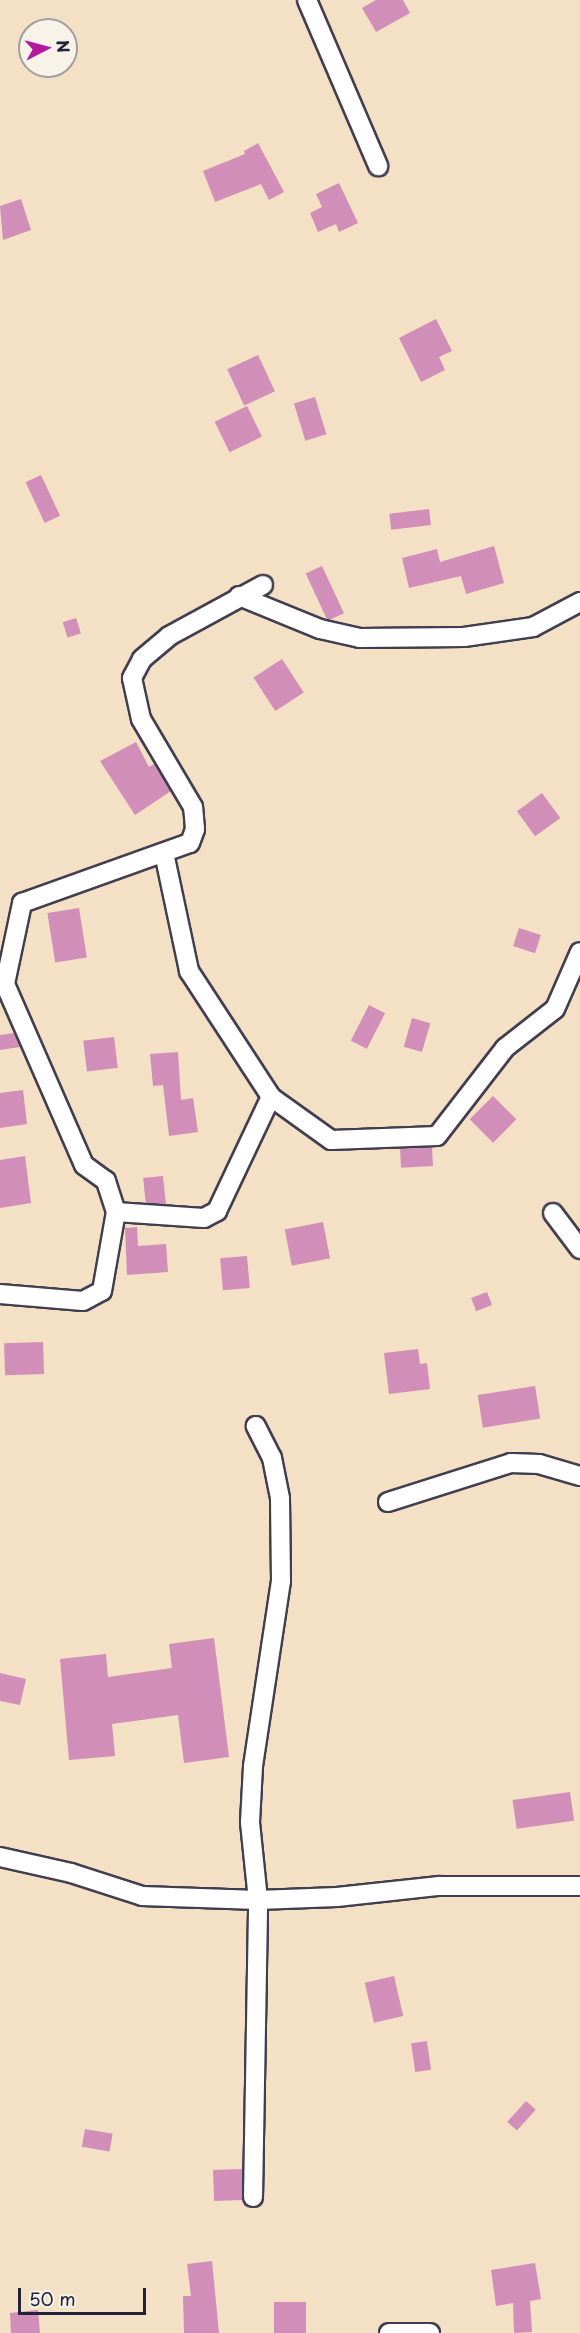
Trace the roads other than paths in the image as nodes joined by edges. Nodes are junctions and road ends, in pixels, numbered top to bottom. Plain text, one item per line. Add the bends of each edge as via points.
1 (307, 0) edge
2 (378, 166) dead end
3 (263, 585) dead end
4 (239, 596) junction
5 (580, 602) edge
6 (164, 853) junction
7 (580, 952) edge
8 (3, 985) edge
9 (271, 1097) junction
10 (116, 1212) junction
11 (553, 1213) dead end
12 (580, 1249) edge
13 (0, 1294) edge
14 (256, 1426) dead end
15 (580, 1476) edge
16 (388, 1502) dead end
17 (0, 1857) edge
18 (580, 1886) edge
19 (258, 1900) junction
20 (253, 2197) dead end
21 (389, 2333) edge
22 (430, 2333) edge

1 - 2 street
3 - 4 street
4 - 5 street via 320,629 360,638 464,637 533,627
4 - 6 street via 169,636 142,659 132,678 141,718 193,807 195,829 190,843
6 - 8 street via 22,903
6 - 9 street via 189,971
7 - 9 street via 555,1009 505,1048 437,1136 331,1140
8 - 10 street via 84,1165 106,1181
9 - 10 street via 217,1211 204,1218
10 - 13 street via 102,1291 83,1301
11 - 12 street
14 - 19 street via 272,1458 280,1498 281,1581 253,1766 250,1822
15 - 16 street via 539,1464 511,1463
17 - 19 street via 71,1873 142,1896
18 - 19 street via 439,1886 337,1898
19 - 20 street
21 - 22 street

